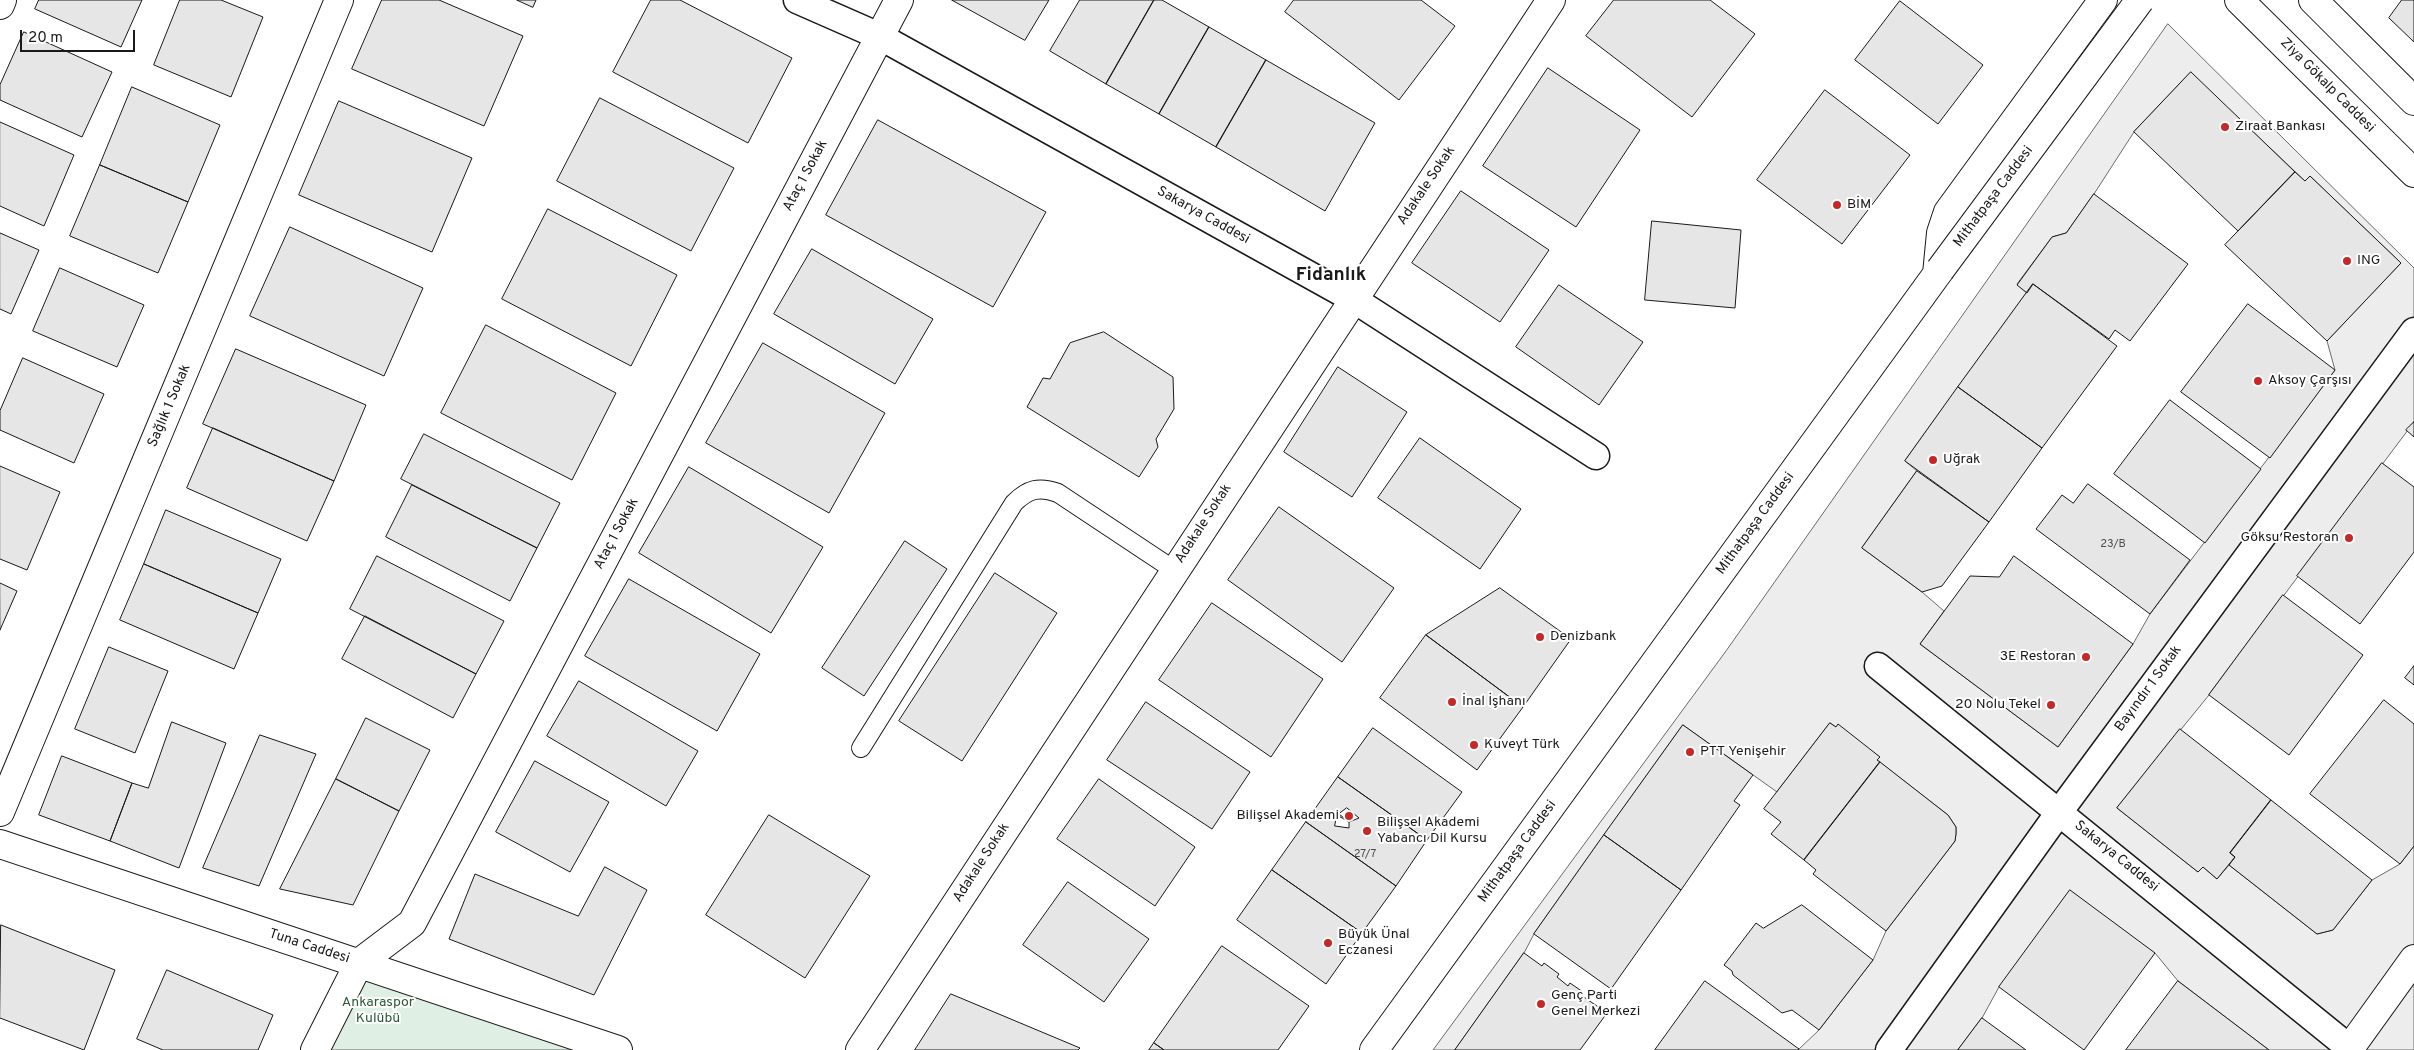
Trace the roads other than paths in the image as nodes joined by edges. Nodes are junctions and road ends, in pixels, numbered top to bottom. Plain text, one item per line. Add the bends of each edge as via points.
1 (2, 0) edge
2 (340, 0) edge
3 (797, 0) edge
4 (899, 0) edge
5 (1551, 0) edge
6 (2103, 0) edge
7 (2140, 0) edge
8 (2239, 0) edge
9 (2313, 0) edge
10 (0, 5) edge
11 (880, 36) junction
12 (2414, 101) edge
13 (2414, 172) edge
14 (1939, 272) junction
15 (1353, 299) junction
16 (2414, 331) edge
17 (1596, 456) dead end
18 (1174, 570) junction
19 (1878, 666) dead end
20 (861, 748) dead end
21 (2060, 811) junction
22 (0, 812) edge
23 (0, 844) edge
24 (2414, 960) edge
25 (359, 963) junction
26 (2351, 1049) edge
27 (315, 1050) edge
28 (618, 1050) edge
29 (860, 1050) edge
30 (1374, 1050) edge
31 (1888, 1050) edge

1 - 10 street
2 - 22 street, Sağlık 1 Sokak
3 - 11 street, Sakarya Caddesi
4 - 11 street, Ataç 1 Sokak
5 - 15 street, Adakale Sokak
6 - 14 street via 1948,212 1941,233
7 - 14 street, Mithatpaşa Caddesi, bridge
8 - 13 street, Ziya Gökalp Caddesi
9 - 12 street
11 - 15 street, Sakarya Caddesi
11 - 25 street, Ataç 1 Sokak via 412,923
14 - 30 street, Mithatpaşa Caddesi
15 - 17 street, Sakarya Caddesi
15 - 18 street, Adakale Sokak
16 - 21 street, Bayındır 1 Sokak
18 - 20 lane via 1058,493 1040,488 1028,492 1014,503
18 - 29 street, Adakale Sokak
19 - 21 street, Sakarya Caddesi
21 - 26 street, Sakarya Caddesi
21 - 31 street, Bayındır 1 Sokak
23 - 25 street, Tuna Caddesi
24 - 26 street
25 - 27 street, Ataç 1 Sokak
25 - 28 street, Tuna Caddesi

